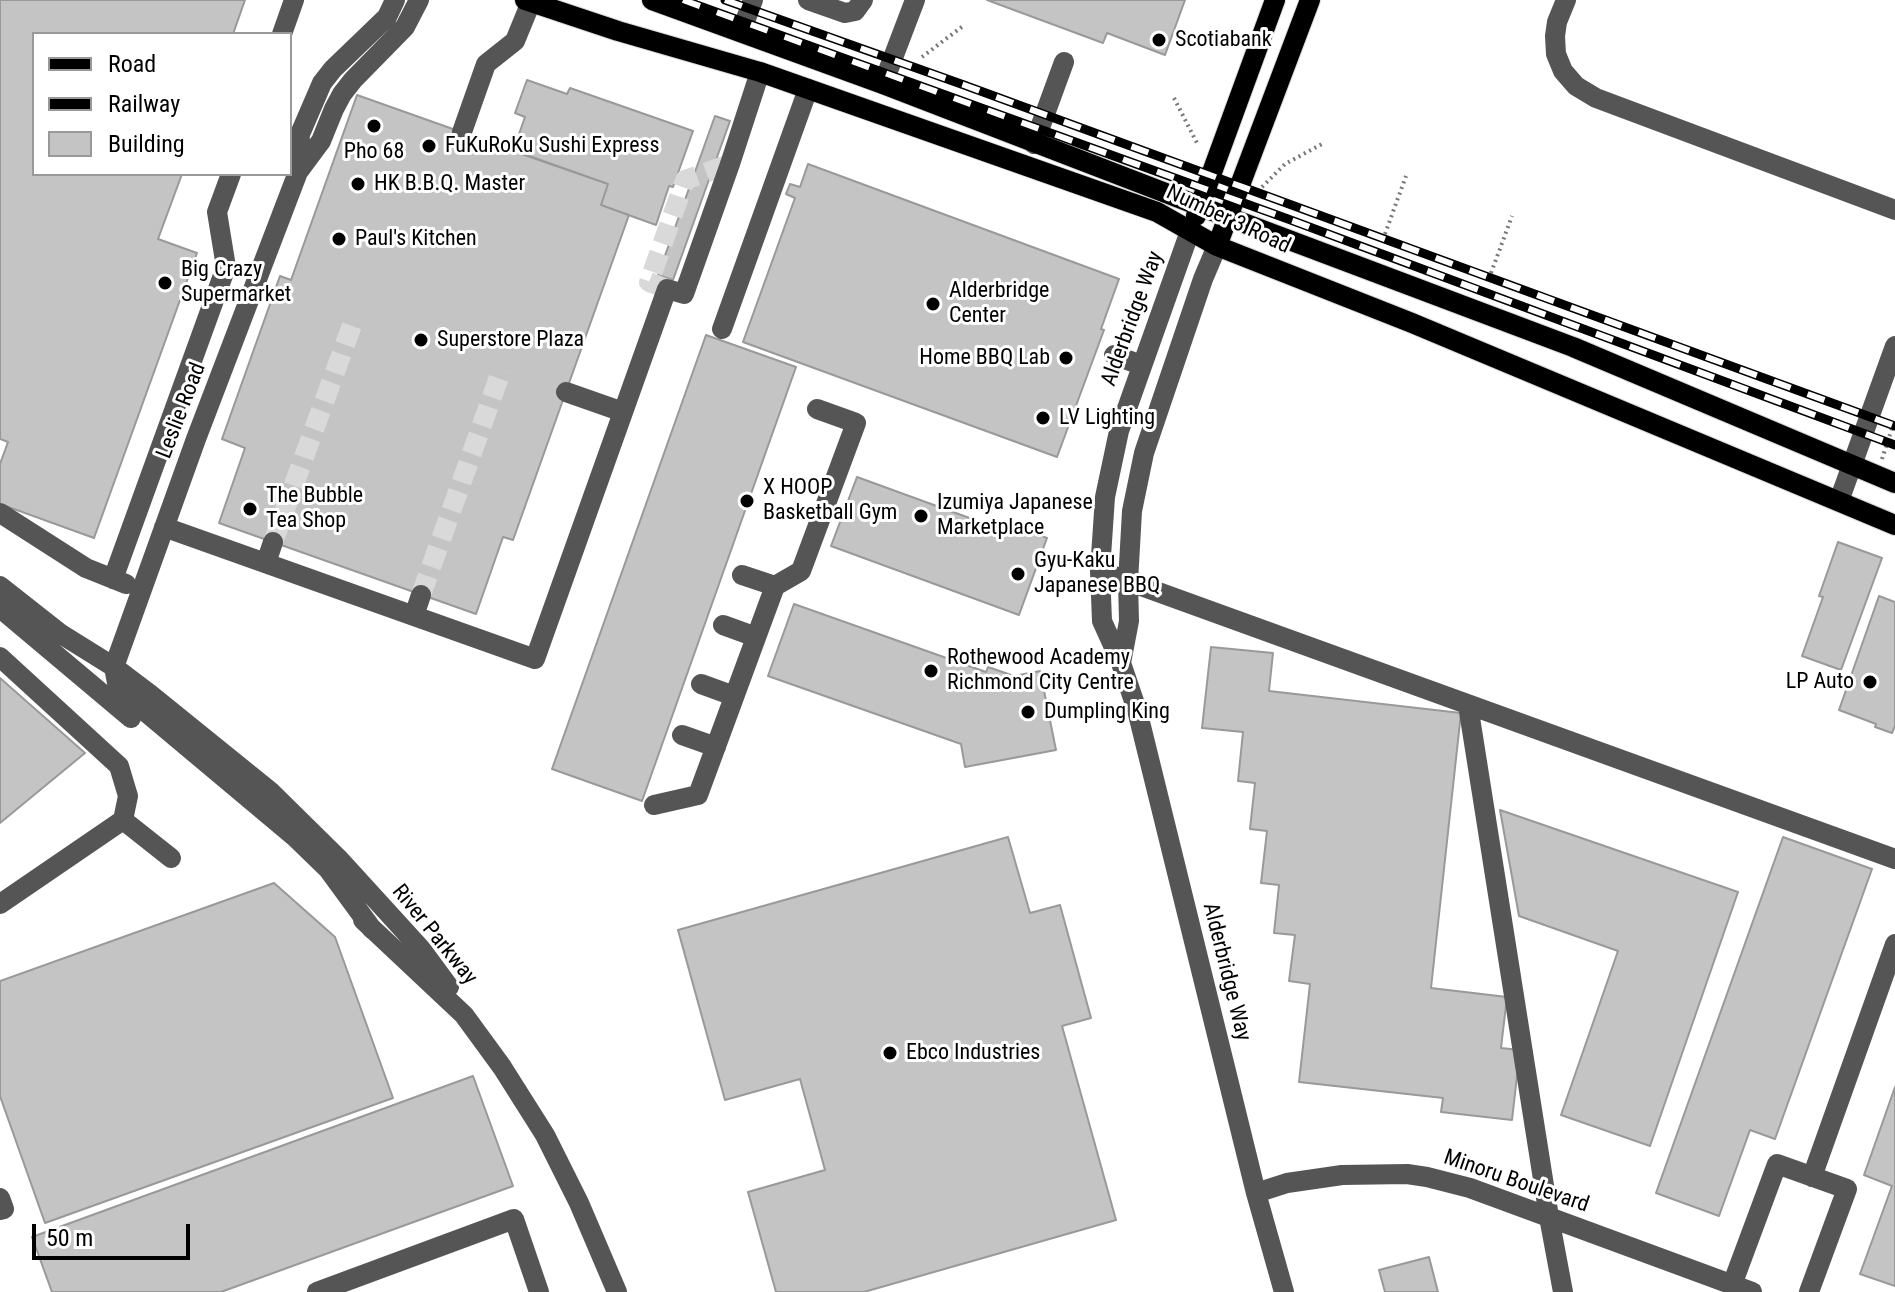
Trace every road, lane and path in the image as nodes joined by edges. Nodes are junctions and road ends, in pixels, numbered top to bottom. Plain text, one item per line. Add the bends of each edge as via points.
1 (294, 0) edge
2 (395, 0) edge
3 (419, 0) edge
4 (652, 0) edge
5 (753, 0) edge
6 (808, 0) edge
7 (863, 0) edge
8 (915, 0) edge
9 (1275, 0) edge
10 (1310, 0) edge
11 (1566, 0) edge
12 (528, 1) edge
13 (963, 26) dead end
14 (283, 32) edge
15 (741, 32) junction
16 (922, 57) dead end
17 (1064, 62) dead end
18 (760, 72) junction
19 (883, 84) junction
20 (808, 89) junction
21 (1174, 98) dead end
22 (462, 132) dead end
23 (1034, 144) junction
24 (1322, 144) dead end
25 (1198, 145) dead end
26 (294, 171) edge
27 (230, 176) edge
28 (1406, 176) dead end
29 (1261, 189) dead end
30 (1201, 206) junction
31 (1895, 210) edge
32 (1512, 216) dead end
33 (1228, 217) junction
34 (1190, 231) junction
35 (1385, 234) dead end
36 (1217, 246) junction
37 (1491, 273) dead end
38 (722, 329) dead end
39 (1895, 346) edge
40 (1114, 355) dead end
41 (1141, 365) junction
42 (566, 392) dead end
43 (817, 409) dead end
44 (623, 412) junction
45 (1895, 419) edge
46 (1881, 463) dead end
47 (1852, 465) junction
48 (1895, 483) edge
49 (1839, 501) junction
50 (0, 513) edge
51 (1895, 525) edge
52 (164, 527) junction
53 (273, 542) tunnel mouth
54 (266, 563) junction
55 (1100, 571) junction
56 (742, 575) dead end
57 (113, 579) junction
58 (1128, 582) junction
59 (0, 586) edge
60 (775, 586) junction
61 (141, 590) junction
62 (421, 595) tunnel mouth
63 (0, 608) edge
64 (414, 616) junction
65 (723, 625) dead end
66 (756, 637) junction
67 (0, 657) edge
68 (1121, 663) junction
69 (114, 667) junction
70 (701, 684) dead end
71 (734, 696) junction
72 (1468, 705) junction
73 (682, 735) dead end
74 (716, 747) junction
75 (654, 805) dead end
76 (123, 820) junction
77 (171, 858) dead end
78 (1895, 859) edge
79 (0, 904) edge
80 (372, 929) junction
81 (1895, 944) edge
82 (464, 1015) junction
83 (1812, 1177) junction
84 (1256, 1193) junction
85 (0, 1198) edge
86 (0, 1210) edge
87 (1549, 1217) junction
88 (1732, 1285) junction
89 (317, 1292) edge
90 (539, 1292) edge
91 (617, 1292) edge
92 (1284, 1292) edge
93 (1563, 1292) edge
94 (1752, 1292) edge
95 (1809, 1292) edge

1 - 14 street
2 - 26 street, Leslie Road via 387,17 322,83 300,134
3 - 26 street, Leslie Road via 405,27 342,94 321,141
4 - 15 main road, Number 3 Road
5 - 15 street
6 - 7 street via 845,13 855,11
8 - 19 street
9 - 30 main road, Alderbridge Way
10 - 33 main road, Alderbridge Way
11 - 31 street via 1557,22 1556,54 1576,86
12 - 18 main road, Number 3 Road
12 - 22 street via 515,41 486,64
13 - 16 path
15 - 19 main road, Number 3 Road
17 - 23 street
18 - 20 main road, Number 3 Road
18 - 44 street via 684,294 667,289
19 - 23 main road, Number 3 Road
20 - 34 main road, Number 3 Road via 1157,212
20 - 38 street
21 - 25 path
23 - 30 main road, Number 3 Road
24 - 29 path via 1285,164
26 - 52 street, Leslie Road via 266,285
27 - 57 street via 217,212 226,267
28 - 35 path
30 - 33 main road, Number 3 Road
30 - 34 main road, Alderbridge Way
32 - 37 path
33 - 36 main road, Alderbridge Way
33 - 47 main road, Number 3 Road via 1573,347
34 - 36 main road, Number 3 Road
34 - 41 street, Alderbridge Way
36 - 49 main road, Number 3 Road
36 - 58 street, Alderbridge Way via 1144,453 1132,511
39 - 47 street
40 - 41 street
41 - 55 street, Alderbridge Way via 1105,497
42 - 44 street
43 - 60 street via 856,423 801,571
44 - 64 street via 535,659
45 - 46 path
47 - 48 main road, Number 3 Road
47 - 49 street
49 - 51 main road, Number 3 Road
50 - 57 street via 86,568
52 - 54 street
52 - 61 street, Leslie Road
53 - 54 street
54 - 64 street
55 - 58 street
55 - 68 street, Alderbridge Way via 1102,621
56 - 60 street
57 - 61 street
58 - 68 street, Alderbridge Way via 1129,621
58 - 72 street
59 - 69 street, River Parkway
60 - 66 street
61 - 69 street, Leslie Road
62 - 64 street
63 - 80 street, River Parkway via 250,815
65 - 66 street
66 - 71 street
67 - 76 street via 119,766 128,796
68 - 84 street, Alderbridge Way
69 - 80 street via 122,692 295,837 328,869
69 - 82 street, River Parkway via 305,825 421,949
70 - 71 street
71 - 74 street
72 - 78 street
72 - 87 street
73 - 74 street
74 - 75 street via 698,795
76 - 77 street
76 - 79 street
80 - 82 street, River Parkway
81 - 83 street
82 - 91 street via 545,1135
83 - 88 street via 1777,1164
83 - 95 street via 1847,1189
84 - 87 street, Minoru Boulevard via 1342,1175 1407,1174 1470,1188
84 - 92 street, Alderbridge Way
85 - 86 street
87 - 88 street, Minoru Boulevard
87 - 93 street
88 - 94 street, Minoru Boulevard
89 - 90 street via 514,1219

